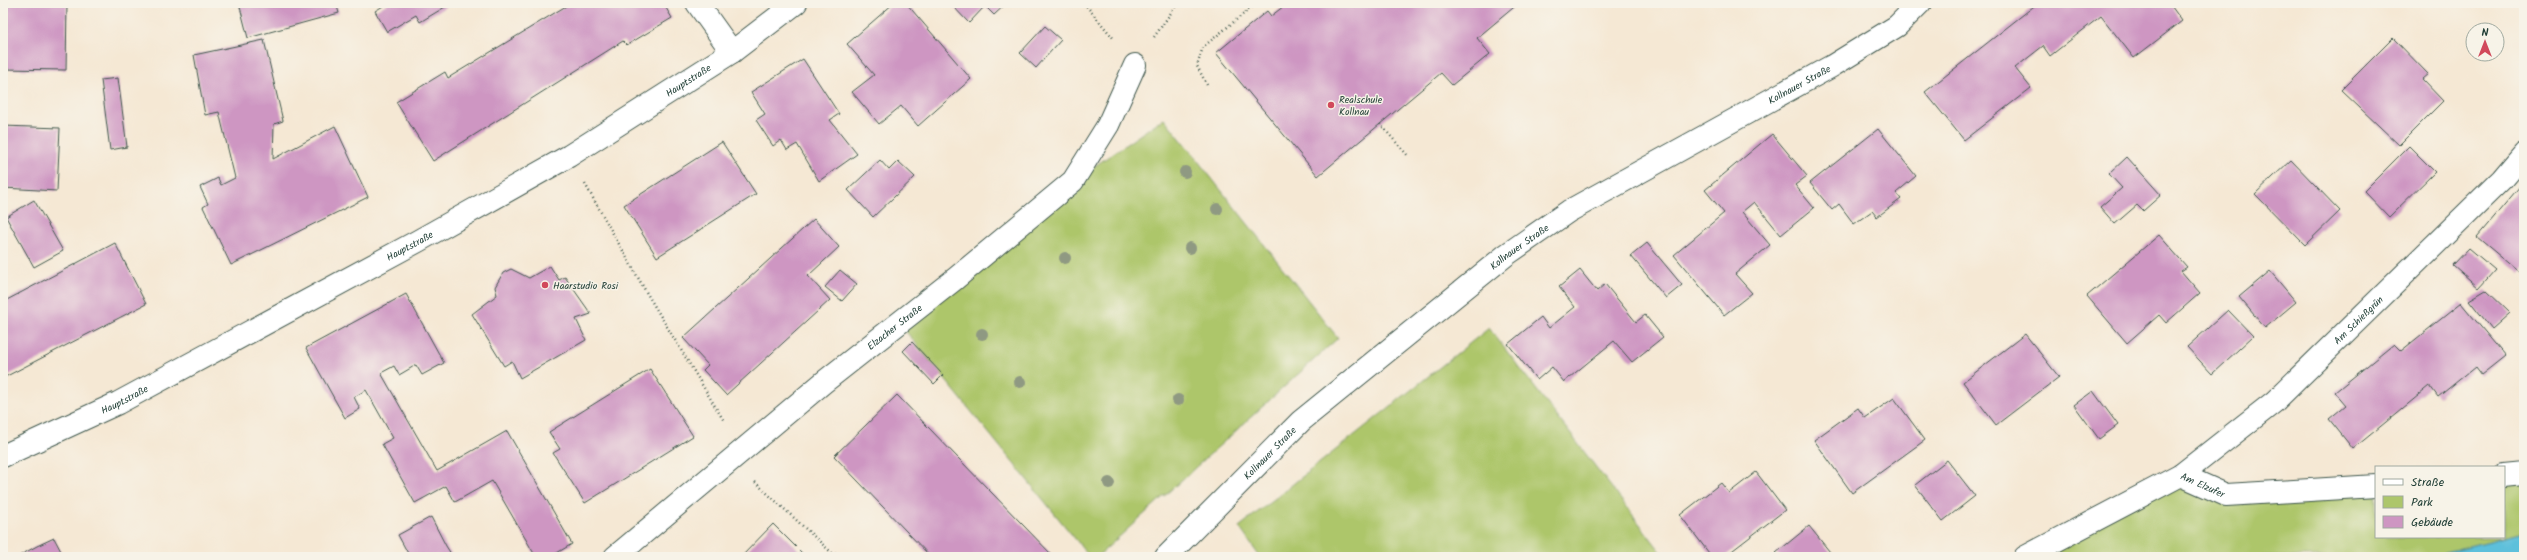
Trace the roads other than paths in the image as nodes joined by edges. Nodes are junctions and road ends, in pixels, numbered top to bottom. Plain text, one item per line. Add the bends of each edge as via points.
1 (697, 3) edge
2 (796, 3) edge
3 (1920, 3) edge
4 (732, 52) junction
5 (1135, 65) dead end
6 (2524, 153) edge
7 (3, 456) edge
8 (2524, 474) edge
9 (2180, 475) junction
10 (2505, 476) edge
11 (2375, 486) edge
12 (615, 557) edge
13 (1166, 557) edge
14 (2025, 557) edge

1 - 4 street
2 - 4 street, Hauptstraße
3 - 13 street, Kollnauer Straße via 1897,26 1832,66 1569,211 1506,255 1301,421
4 - 7 street, Hauptstraße via 569,156 418,241 118,403
5 - 12 street, Elzacher Straße via 1108,125 1073,180
6 - 9 street, Am Schießgrün via 2502,179 2274,402
8 - 10 street
9 - 11 street, Am Elzufer via 2226,495
9 - 14 street, Am Elzufer

